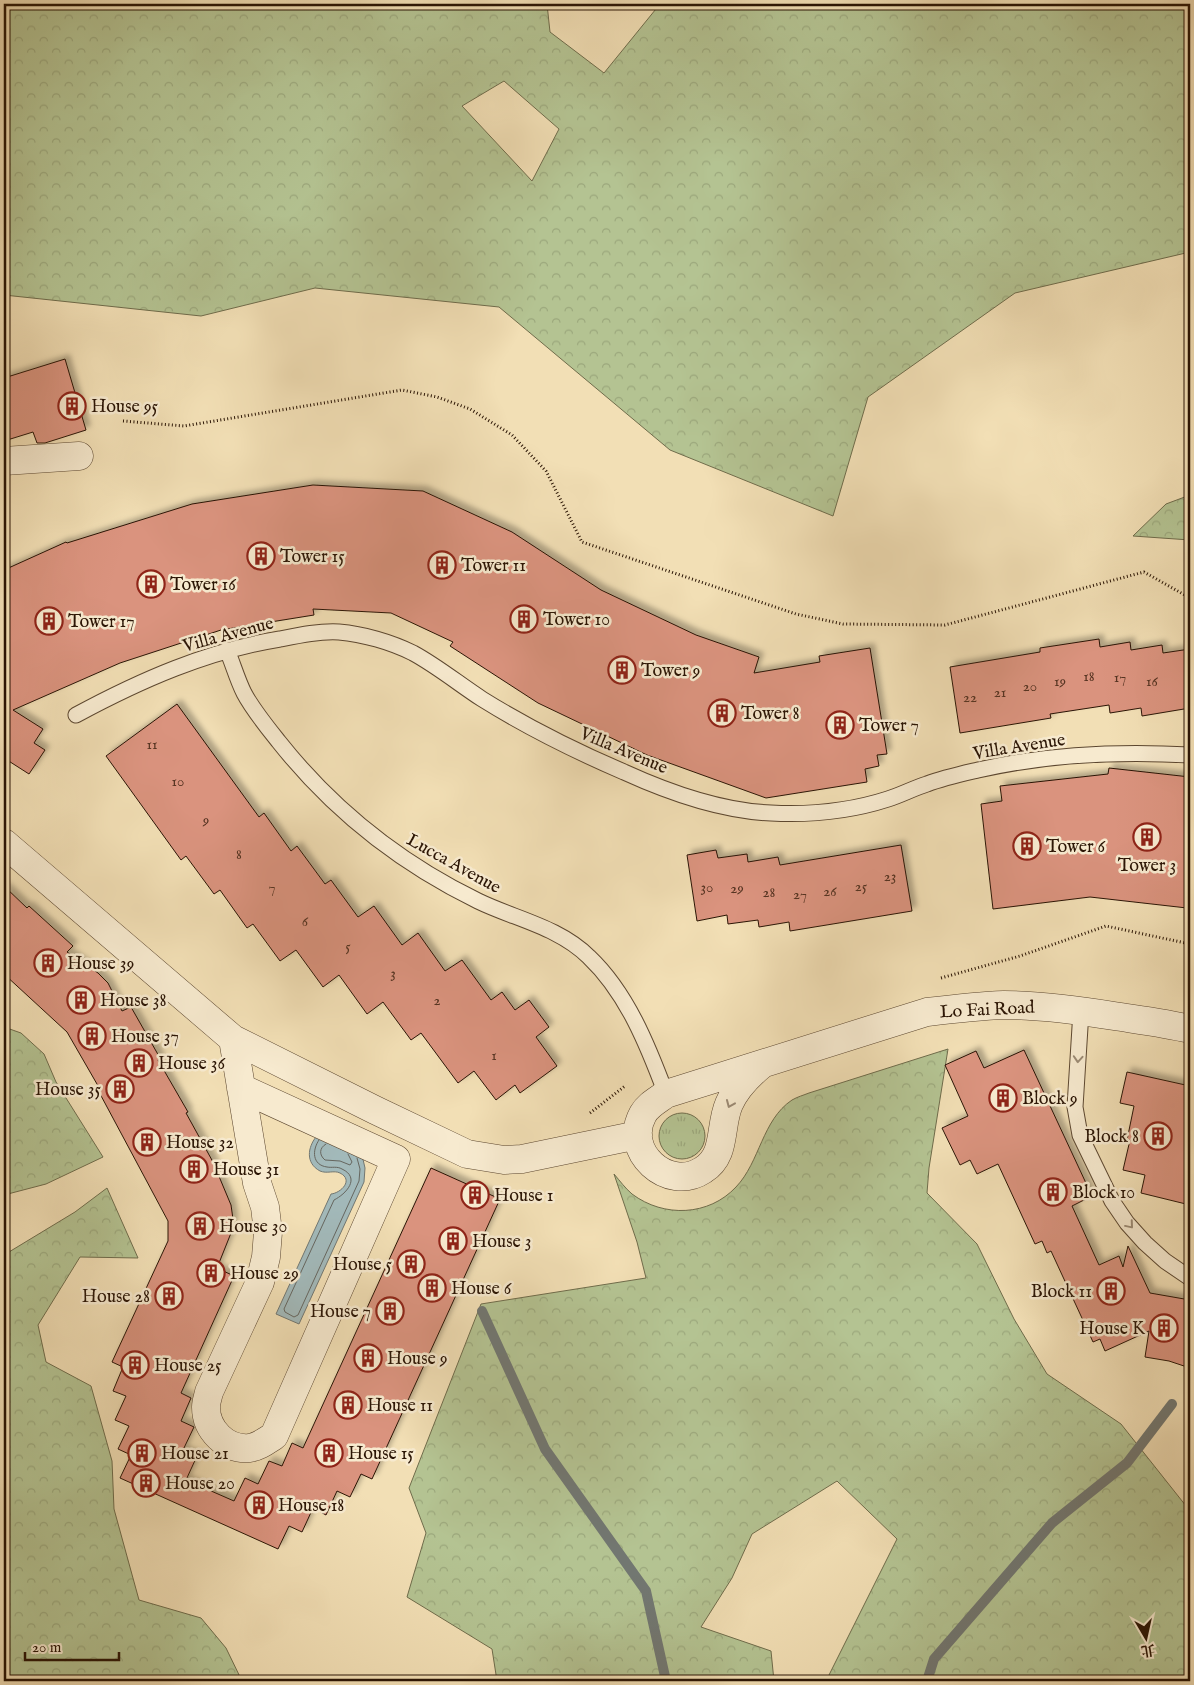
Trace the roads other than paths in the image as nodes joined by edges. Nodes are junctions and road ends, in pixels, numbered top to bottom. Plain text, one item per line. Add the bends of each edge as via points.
1 (79, 456) dead end
2 (4, 461) edge
3 (227, 650) junction
4 (76, 716) dead end
5 (1190, 755) edge
6 (4, 843) edge
7 (1081, 1011) junction
8 (1190, 1029) edge
9 (233, 1039) junction
10 (760, 1066) junction
11 (241, 1088) junction
12 (666, 1094) junction
13 (638, 1134) junction
14 (1190, 1278) edge

1 - 2 street
3 - 4 lane, Villa Avenue via 120,691
3 - 5 lane, Villa Avenue via 314,633 339,632 388,643 412,652 531,728 582,754 690,798 729,808 769,813 850,808 889,799 926,784 980,769 1035,760 1146,752
3 - 12 lane, Lucca Avenue via 244,694 268,729 297,765 363,829 439,881 480,902 546,928 588,955 605,974 627,1009 654,1060
6 - 9 street
7 - 8 street, Lo Fai Road
7 - 10 street, Lo Fai Road via 1004,1005 927,1012
7 -> 14 lane via 1075,1100 1080,1135 1112,1201 1127,1223 1165,1261
9 - 11 street
9 - 13 street via 467,1154 504,1160 522,1159
10 - 12 street, Lo Fai Road
10 -> 13 street, Lo Fai Road via 736,1090 724,1121 719,1151 703,1170 678,1177 654,1168 640,1147
11 - 11 street via 257,1183 265,1207 266,1257 260,1282 206,1405 207,1419 213,1432 223,1441 249,1448 274,1436 396,1159
12 - 13 street, Lo Fai Road via 643,1114

